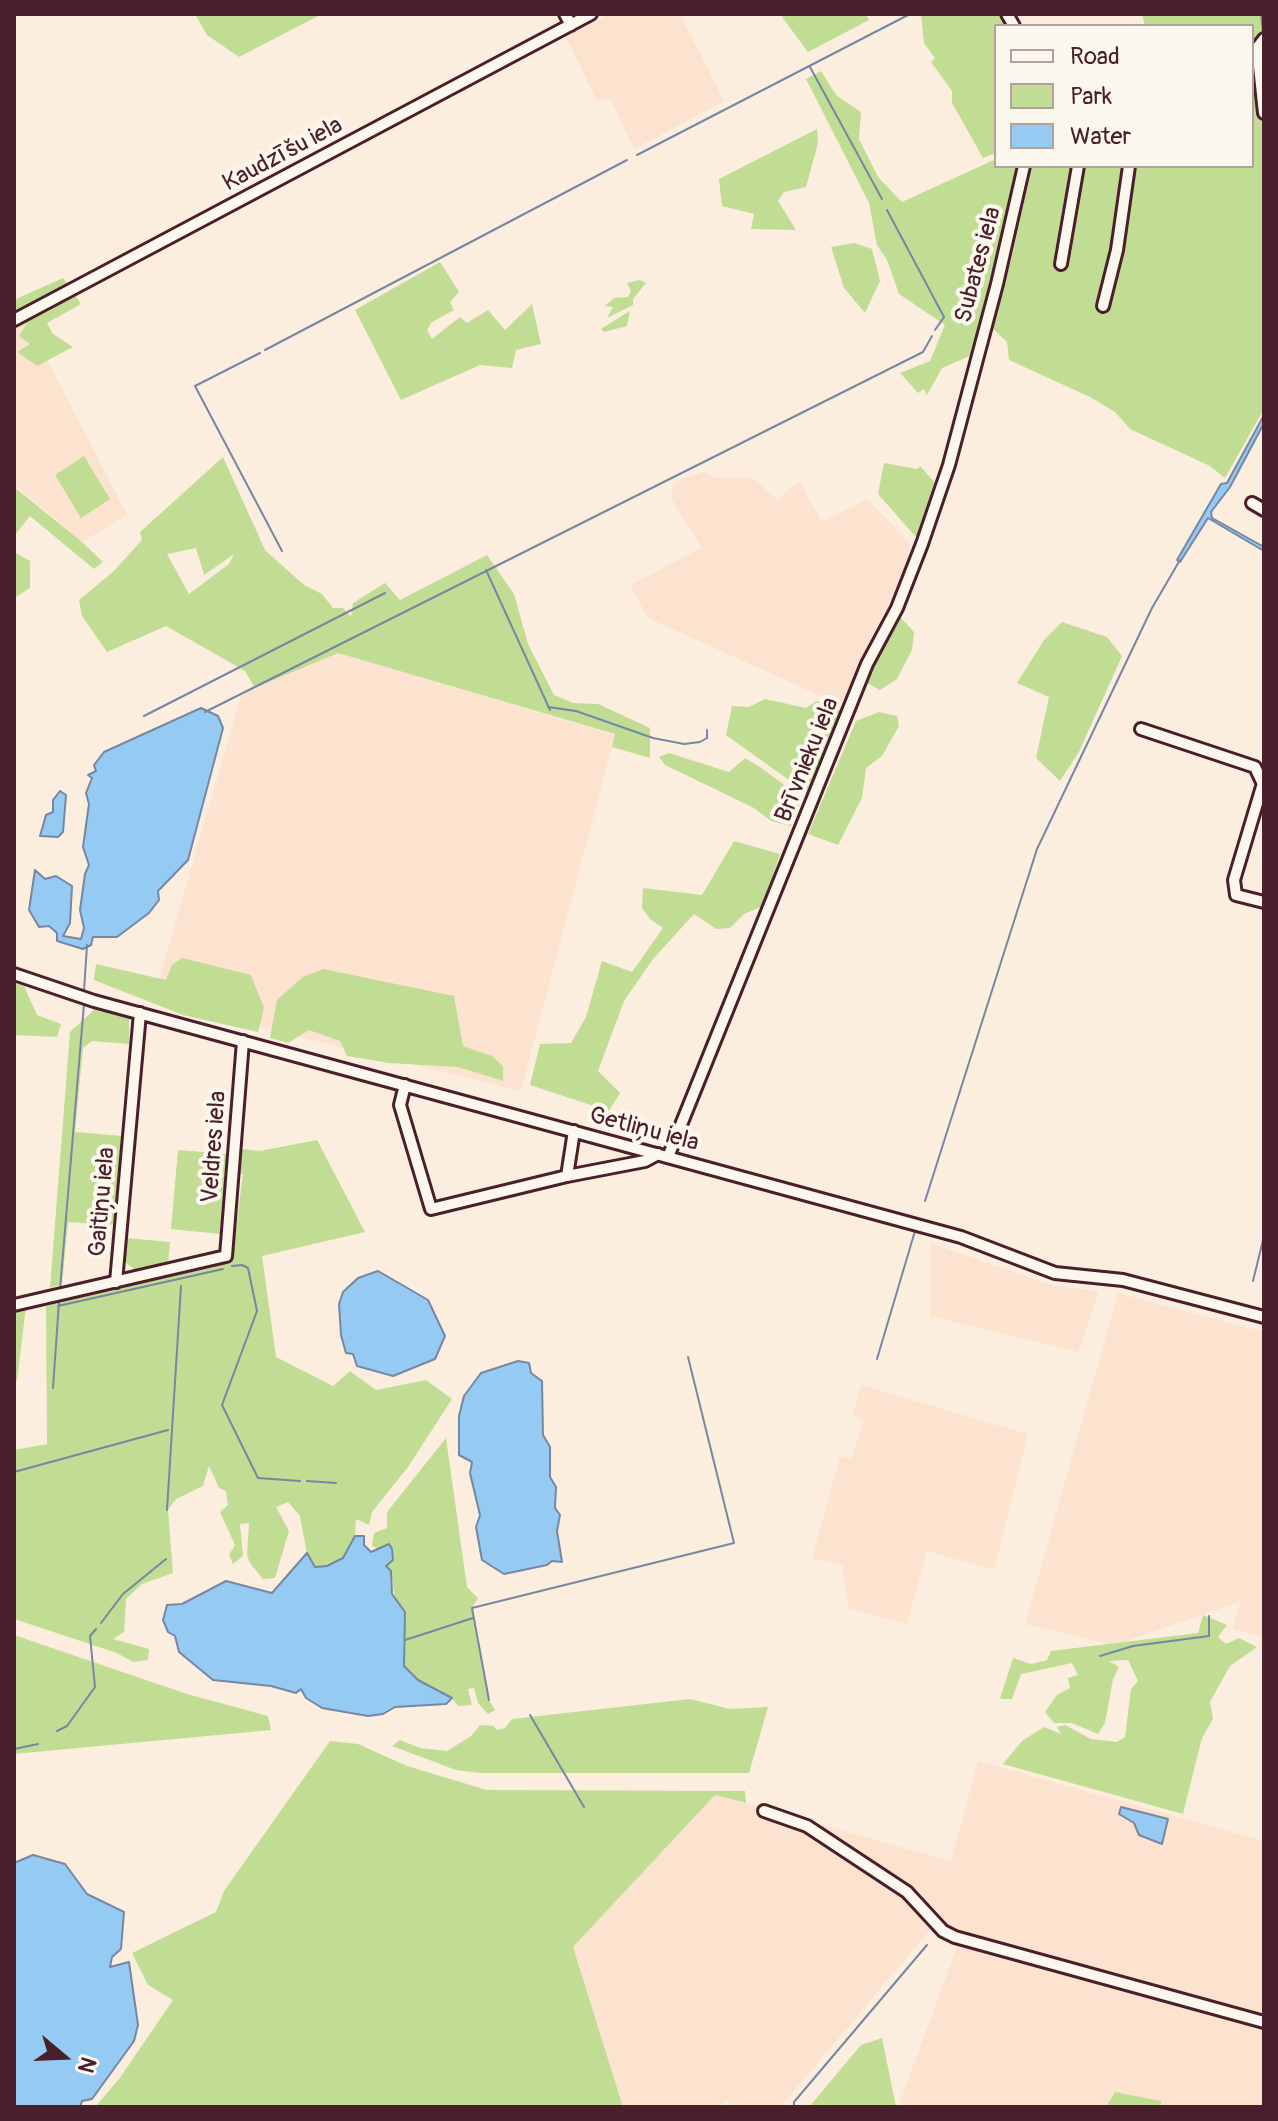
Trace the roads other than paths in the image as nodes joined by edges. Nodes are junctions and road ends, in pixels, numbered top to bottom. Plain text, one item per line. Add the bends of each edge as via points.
1 (591, 14) edge
2 (568, 19) edge
3 (1264, 39) edge
4 (1256, 75) edge
5 (1264, 113) edge
6 (1024, 168) edge
7 (1078, 168) edge
8 (1129, 168) edge
9 (1061, 264) dead end
10 (1103, 306) dead end
11 (14, 320) edge
12 (972, 374) joint
13 (1252, 503) dead end
14 (1264, 510) edge
15 (1141, 729) dead end
16 (1263, 782) edge
17 (1264, 902) edge
18 (14, 974) edge
19 (140, 1013) junction
20 (243, 1041) junction
21 (405, 1085) junction
22 (574, 1131) junction
23 (663, 1155) junction
24 (567, 1176) junction
25 (226, 1256) joint
26 (116, 1282) junction
27 (14, 1305) edge
28 (1264, 1317) edge
29 (764, 1811) dead end
30 (1264, 2022) edge

1 - 2 street, Kaudzīšu iela
2 - 11 street, Kaudzīšu iela
3 - 4 street via 1257,48
4 - 5 street
6 - 12 street, Subates iela
7 - 9 street
8 - 10 street
12 - 23 street, Brīvnieku iela via 949,465 910,580 867,664
13 - 14 street
15 - 16 street via 1255,767
16 - 17 street via 1234,880 1236,895
18 - 19 street, Getliņu iela
19 - 20 street, Getliņu iela
19 - 26 street, Gaitiņu iela
20 - 21 street, Getliņu iela
20 - 25 street, Veldres iela
21 - 22 street, Getliņu iela
21 - 24 street via 400,1105 431,1209
22 - 23 street, Getliņu iela
22 - 24 street
23 - 24 street
23 - 28 street, Getliņu iela via 961,1237 1055,1273 1123,1280
25 - 26 street, Gaitiņu iela
26 - 27 street
29 - 30 street via 807,1826 907,1892 955,1937

